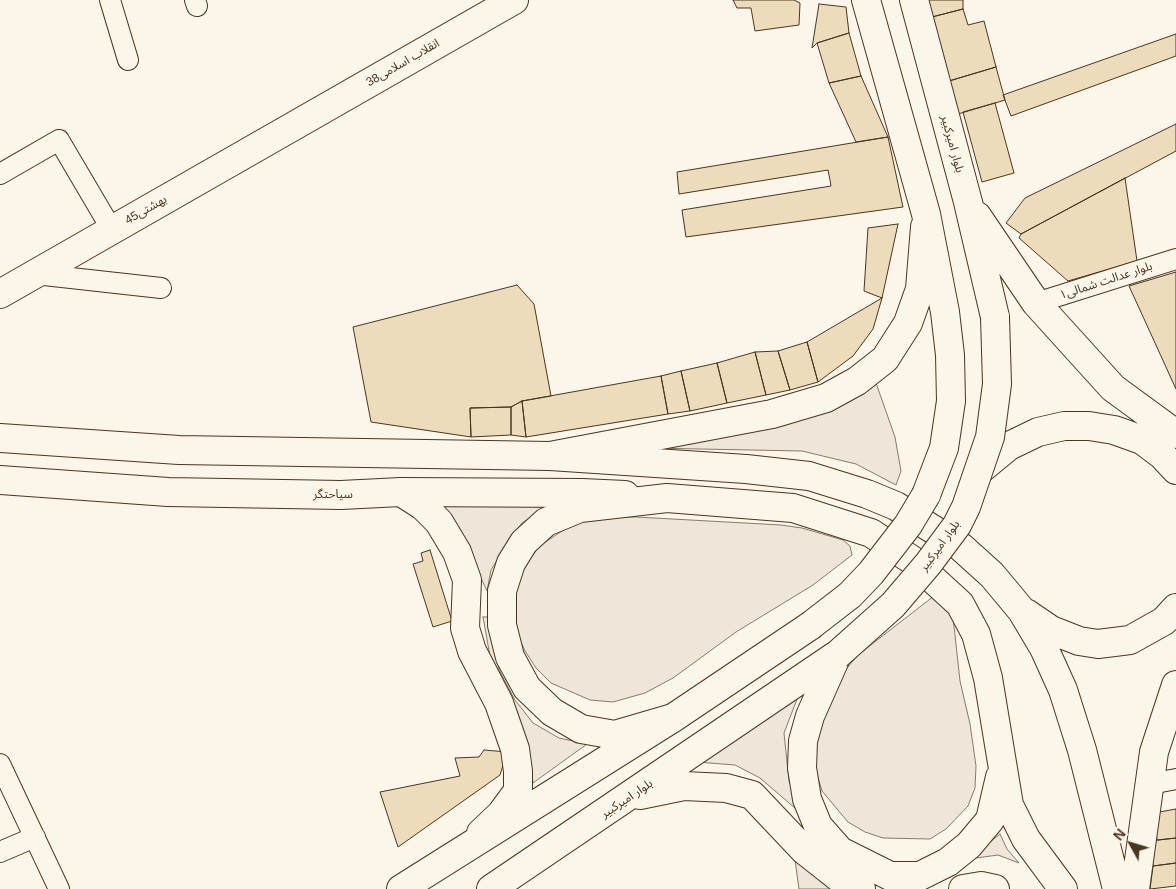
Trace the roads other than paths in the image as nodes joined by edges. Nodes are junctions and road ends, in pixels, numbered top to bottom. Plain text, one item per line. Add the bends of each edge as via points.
1 (110, 0) edge
2 (514, 0) edge
3 (866, 0) edge
4 (914, 0) edge
5 (128, 60) dead end
6 (292, 127) joint
7 (0, 174) edge
8 (968, 202) junction
9 (926, 214) junction
10 (112, 230) junction
11 (1176, 259) edge
12 (34, 274) junction
13 (161, 288) dead end
14 (0, 294) edge
15 (1036, 303) junction
16 (1176, 434) edge
17 (0, 438) edge
18 (550, 456) junction
19 (981, 469) junction
20 (1176, 470) edge
21 (0, 480) edge
22 (401, 492) junction
23 (667, 498) junction
24 (1176, 608) edge
25 (1022, 611) junction
26 (837, 655) junction
27 (1176, 685) edge
28 (673, 718) junction
29 (0, 764) edge
30 (1002, 769) junction
31 (1163, 782) edge
32 (629, 798) junction
33 (35, 837) junction
34 (467, 846) junction
35 (0, 852) edge
36 (59, 889) edge
37 (400, 889) edge
38 (491, 889) edge
39 (861, 889) edge
40 (963, 889) edge
41 (995, 889) edge
42 (1064, 889) edge
43 (1117, 889) edge
44 (1135, 889) edge

1 - 5 street
2 - 6 main road, 38انقلاب اسلامی
3 - 9 main road
4 - 8 main road, بلوار امیرکبیر
6 - 10 main road, بهشتی45
7 - 10 street via 59,140
8 - 15 main road
8 - 19 main road, بلوار امیرکبیر, bridge via 995,317 998,356 990,436
9 - 18 main road via 920,289 908,323 885,358 858,381 826,398 772,414
9 - 28 main road, bridge via 945,312 951,401 944,448 926,495 908,525 850,595 810,626
10 - 12 main road, بهشتی45
11 - 15 street, بلوار عدالت شمالی۱
12 - 13 street
12 - 14 main road, بهشتی45
15 - 16 main road via 1112,388
17 - 18 main road via 179,450
18 - 25 main road via 809,476 867,494 896,506 961,547 992,575
19 - 20 main road via 1009,446 1038,432 1064,426 1089,426 1114,430 1142,440
19 - 26 main road, بلوار امیرکبیر, bridge via 963,513 928,564 880,618
21 - 22 main road, سیاحتگر via 168,492 342,496
22 - 23 main road, سیاحتگر via 582,493
22 - 34 main road via 423,506 439,522 457,552 467,580 465,628 472,651 499,703 515,749 518,791 501,814
23 - 28 main road via 580,508 546,522 524,542 511,563 502,592 502,625 510,656 527,688 552,712 581,729 615,736
23 - 30 main road via 793,508 871,533 912,560 960,604 976,634 995,717
24 - 25 main road via 1164,621 1130,640 1098,644 1079,641 1051,630
25 - 43 main road via 1063,690 1093,787
26 - 30 main road via 810,716 803,741 802,768 807,799 818,826 840,851 890,876 920,876 948,862 969,845 990,820
26 - 32 main road, بلوار امیرکبیر
27 - 31 main road via 1154,752
28 - 34 main road
29 - 33 street
30 - 42 main road via 1009,805 1026,839
31 - 44 main road
32 - 38 main road, بلوار امیرکبیر
32 - 39 main road via 684,786 726,788 752,796 804,850 842,880
33 - 35 street
33 - 36 street
34 - 37 main road
40 - 41 main road via 981,886

